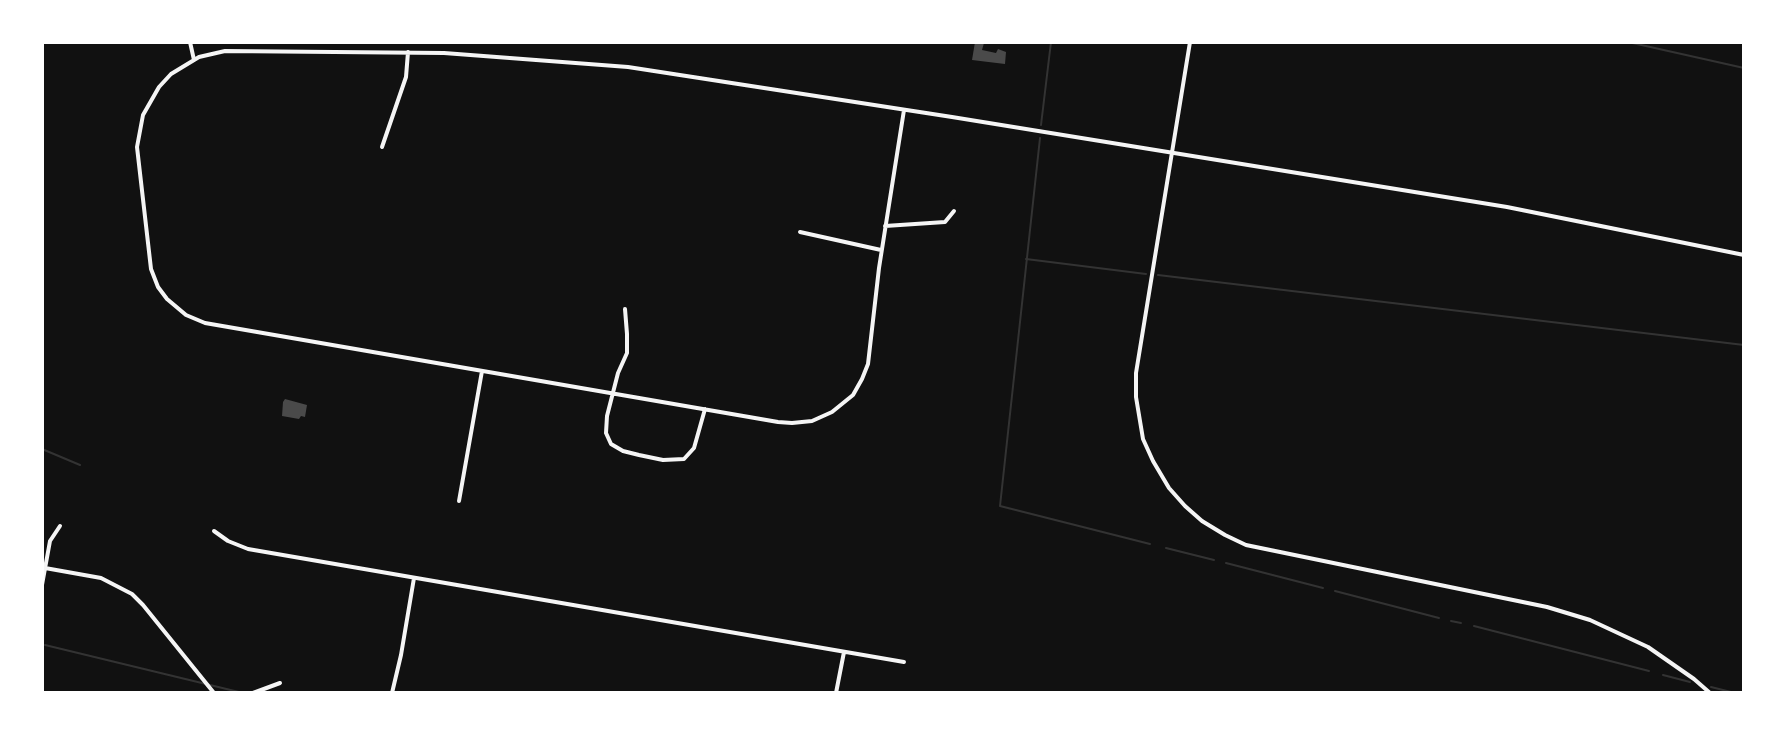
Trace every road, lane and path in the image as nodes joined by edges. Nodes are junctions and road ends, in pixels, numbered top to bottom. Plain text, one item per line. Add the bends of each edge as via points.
1 (190, 42) edge
2 (1190, 42) edge
3 (408, 52) junction
4 (194, 60) junction
5 (904, 110) junction
6 (382, 147) dead end
7 (1172, 153) junction
8 (954, 211) dead end
9 (885, 226) junction
10 (800, 232) dead end
11 (881, 250) junction
12 (1744, 255) edge
13 (625, 309) dead end
14 (482, 371) junction
15 (612, 393) junction
16 (705, 409) junction
17 (459, 501) dead end
18 (60, 526) dead end
19 (214, 531) dead end
20 (45, 568) junction
21 (414, 578) junction
22 (42, 585) edge
23 (844, 651) junction
24 (904, 662) dead end
25 (280, 683) dead end
26 (214, 693) edge
27 (253, 693) edge
28 (392, 693) edge
29 (836, 693) edge
30 (1710, 693) edge

1 - 4 street
2 - 7 street
3 - 4 street via 225,51
3 - 5 street via 628,67
3 - 6 street via 406,77
4 - 14 street via 159,87 143,115 138,138 149,259 167,299 186,315 205,323
5 - 7 street
5 - 9 street
7 - 12 street via 1507,207
7 - 30 street via 1138,362 1136,397 1139,422 1150,454 1169,488 1185,506 1216,530 1246,544 1547,607 1590,620 1648,647
8 - 9 street via 945,222
9 - 11 street
10 - 11 street
11 - 16 street via 868,364 856,391 844,403 812,421 792,423
13 - 15 street via 627,353
14 - 15 street
14 - 17 street
15 - 16 street
15 - 16 street via 606,433 611,444 623,451 655,458 684,459 694,448
18 - 20 street via 50,541
19 - 21 street via 248,549
20 - 22 street
20 - 26 street via 101,578 132,594
21 - 23 street
21 - 28 street
23 - 24 street
23 - 29 street
25 - 27 street

